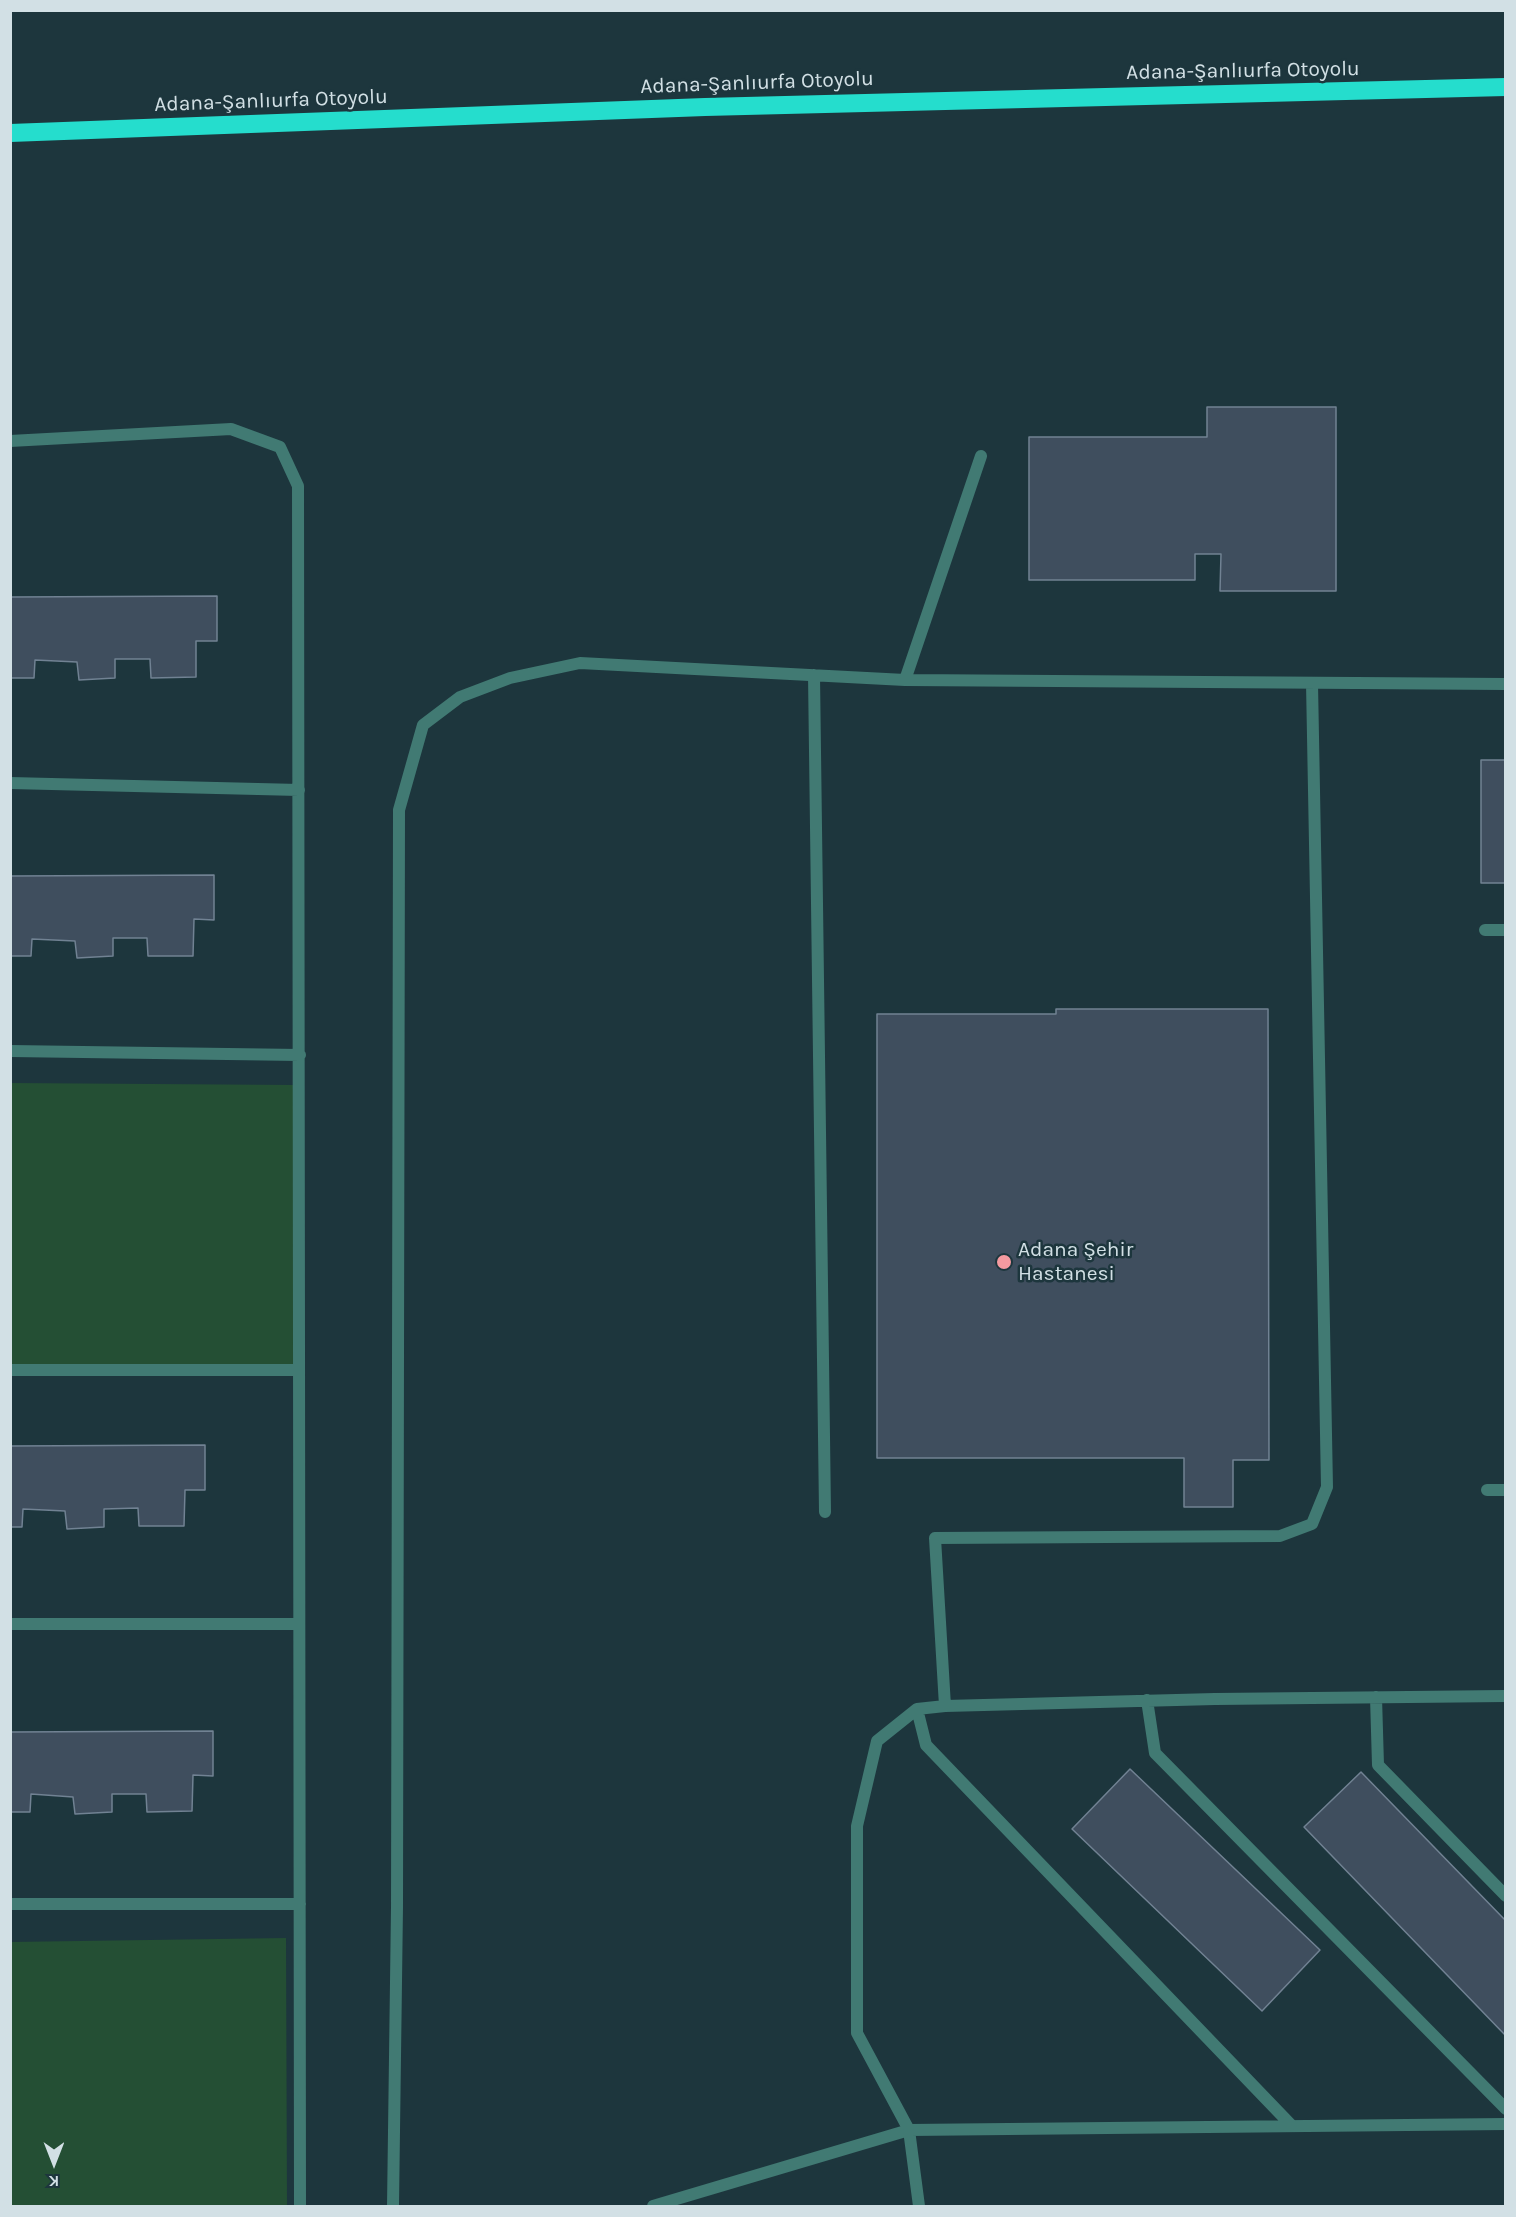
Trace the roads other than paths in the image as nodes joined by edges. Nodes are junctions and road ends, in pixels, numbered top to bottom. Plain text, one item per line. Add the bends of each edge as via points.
1 (1506, 87) edge
2 (10, 133) edge
3 (10, 441) edge
4 (981, 456) dead end
5 (814, 675) junction
6 (905, 680) junction
7 (1312, 682) junction
8 (1506, 684) edge
9 (10, 783) edge
10 (298, 790) junction
11 (1485, 930) dead end
12 (1506, 930) edge
13 (10, 1051) edge
14 (300, 1055) junction
15 (10, 1370) edge
16 (299, 1370) junction
17 (1487, 1490) dead end
18 (1506, 1490) edge
19 (825, 1512) dead end
20 (299, 1623) junction
21 (10, 1624) edge
22 (1506, 1696) edge
23 (1376, 1697) junction
24 (1147, 1700) junction
25 (945, 1707) junction
26 (917, 1709) junction
27 (1506, 1896) edge
28 (10, 1904) edge
29 (300, 1904) junction
30 (1506, 2109) edge
31 (1506, 2124) edge
32 (1292, 2126) junction
33 (909, 2130) junction
34 (300, 2206) edge
35 (393, 2206) edge
36 (653, 2206) edge
37 (919, 2206) edge

1 - 2 highway, Adana-Şanlıurfa Otoyolu via 705,107
3 - 10 street via 231,429 280,447 298,486
4 - 6 street
5 - 6 street
5 - 19 street
5 - 35 street via 580,663 510,678 460,697 423,725 402,800 398,1907
6 - 7 street
7 - 8 street
7 - 25 street via 1326,1487 1312,1524 1280,1536 935,1538
9 - 10 street
10 - 14 street
11 - 12 street
13 - 14 street
14 - 16 street
15 - 16 street
16 - 20 street
17 - 18 street
20 - 21 street
20 - 29 street
22 - 23 street
23 - 24 street
23 - 27 street via 1378,1765
24 - 25 street
24 - 30 street via 1155,1753
25 - 26 street
26 - 32 street via 926,1745
26 - 33 street via 877,1741 857,1826 857,2033
28 - 29 street
29 - 34 street
31 - 32 street
32 - 33 street
33 - 36 street
33 - 37 street

